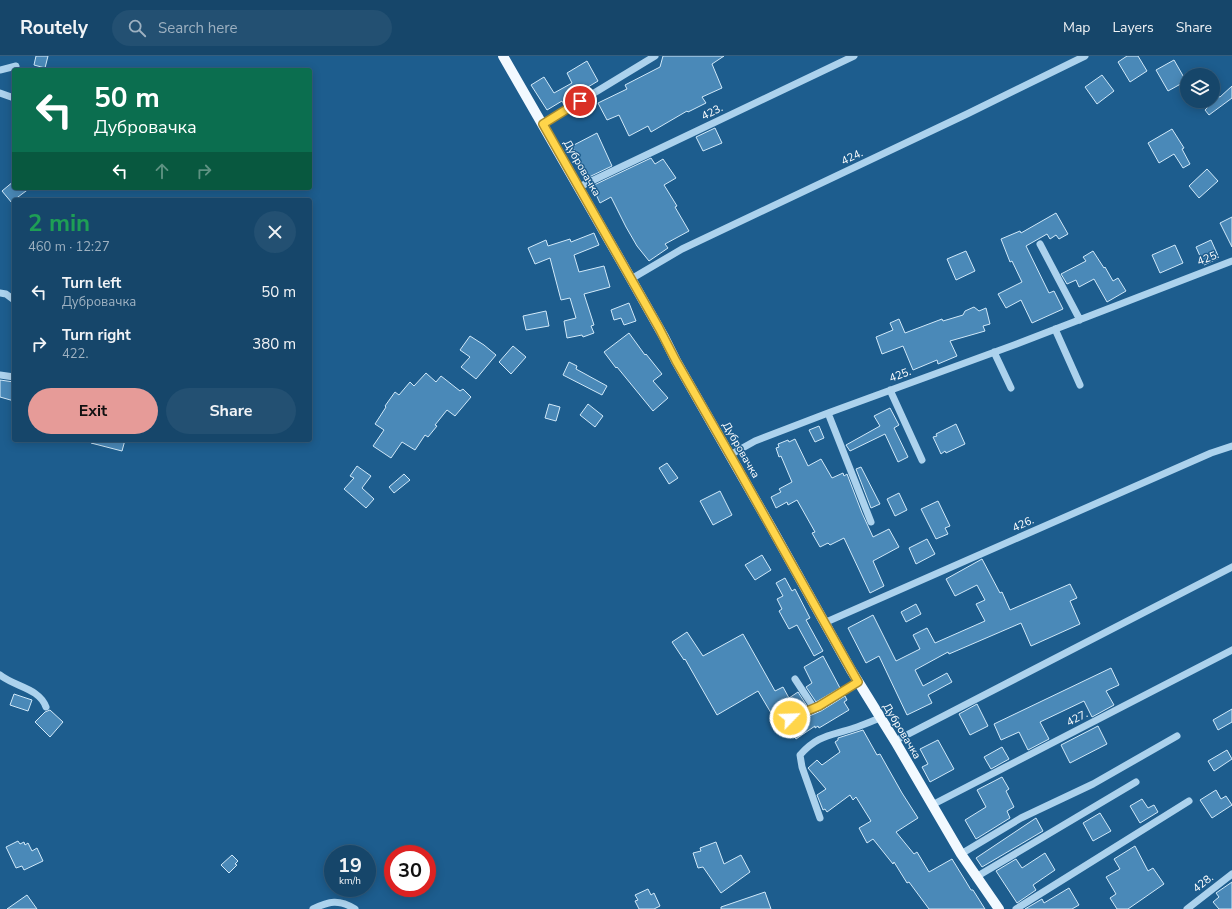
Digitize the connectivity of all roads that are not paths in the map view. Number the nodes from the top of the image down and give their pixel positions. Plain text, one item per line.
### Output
1 (503, 56) edge
2 (655, 56) edge
3 (854, 56) edge
4 (1085, 56) edge
5 (16, 66) dead end
6 (0, 70) edge
7 (0, 93) edge
8 (12, 97) edge
9 (543, 124) junction
10 (579, 188) junction
11 (1040, 244) dead end
12 (1232, 261) edge
13 (631, 279) junction
14 (0, 293) edge
15 (12, 298) edge
16 (1080, 320) junction
17 (1055, 329) junction
18 (994, 352) junction
19 (0, 375) edge
20 (12, 377) edge
21 (1080, 385) dead end
22 (1011, 388) dead end
23 (890, 390) junction
24 (828, 413) junction
25 (1232, 446) edge
26 (730, 455) junction
27 (922, 460) dead end
28 (871, 522) dead end
29 (1232, 567) edge
30 (824, 623) junction
31 (1232, 650) edge
32 (0, 675) edge
33 (795, 679) dead end
34 (858, 682) junction
35 (46, 707) dead end
36 (814, 708) junction
37 (790, 718) dead end
38 (880, 718) junction
39 (1177, 736) dead end
40 (895, 741) junction
41 (1136, 782) dead end
42 (1189, 801) dead end
43 (932, 806) junction
44 (820, 818) dead end
45 (961, 854) junction
46 (1232, 874) edge
47 (976, 877) junction
48 (313, 909) edge
49 (355, 909) edge
50 (999, 909) edge
51 (1016, 909) edge
52 (1187, 909) edge

1 - 9 main road, Дубровачка
2 - 9 street
3 - 10 street, 423.
4 - 13 street, 424.
5 - 6 street
7 - 8 street
9 - 10 main road, Дубровачка
10 - 13 main road, Дубровачка
11 - 16 street
12 - 16 street, 425.
13 - 26 main road, Дубровачка
14 - 15 street
16 - 17 street, 425.
17 - 18 street, 425.
17 - 21 street
18 - 22 street
18 - 23 street, 425.
19 - 20 street
23 - 24 street, 425.
23 - 27 street
24 - 26 street, 425.
24 - 28 street
25 - 30 street, 426.
26 - 30 main road, Дубровачка
29 - 40 street
30 - 34 main road, Дубровачка
31 - 43 street, 427.
32 - 35 street
33 - 36 street
34 - 36 street
34 - 38 main road, Дубровачка
36 - 37 street
38 - 40 main road, Дубровачка
38 - 44 street
39 - 45 street
40 - 43 main road, Дубровачка
41 - 47 street
42 - 51 street
43 - 45 main road, Дубровачка
45 - 47 main road, Дубровачка
46 - 52 street, 428.
47 - 50 main road, Дубровачка
48 - 49 street

